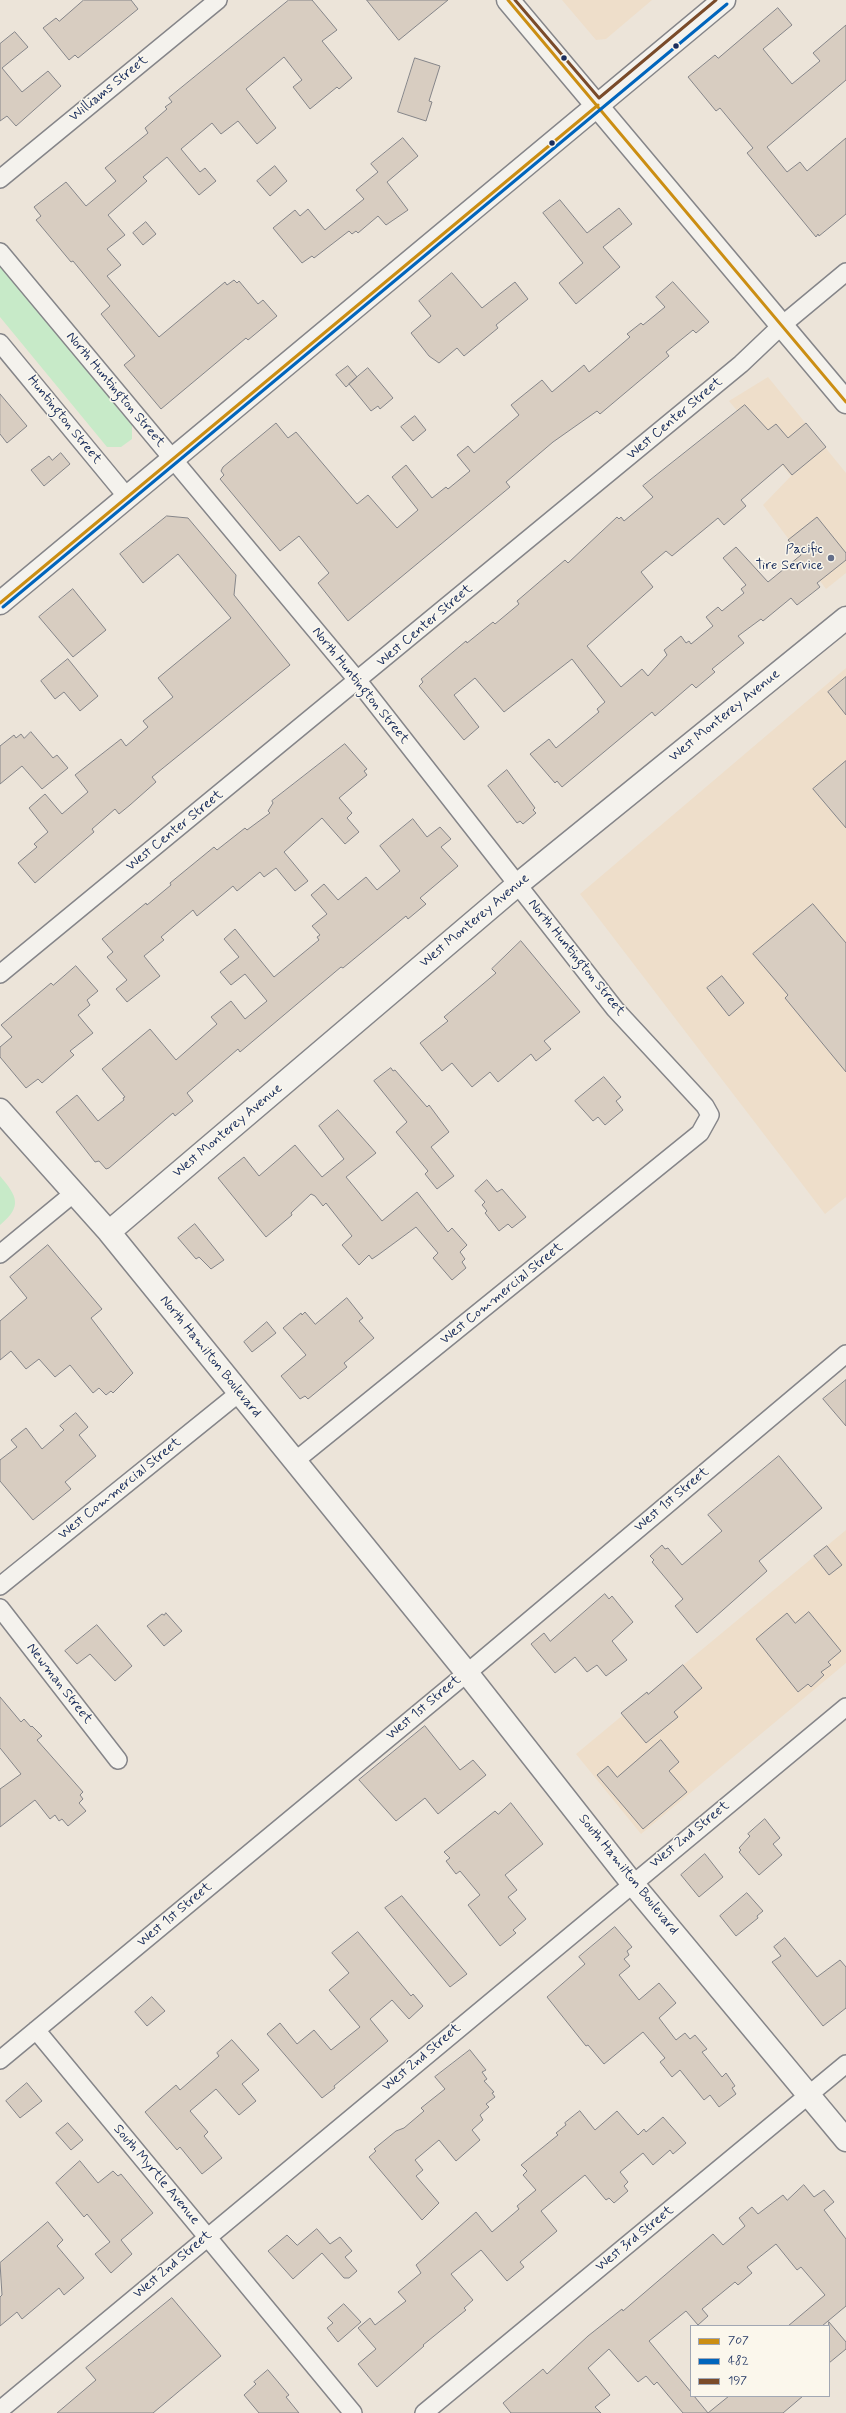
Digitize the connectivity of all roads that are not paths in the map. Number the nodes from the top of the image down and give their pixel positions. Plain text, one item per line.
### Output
1 (218, 0) edge
2 (508, 0) edge
3 (724, 0) edge
4 (598, 105) junction
5 (0, 179) edge
6 (0, 252) edge
7 (846, 272) edge
8 (781, 326) junction
9 (0, 342) edge
10 (846, 402) edge
11 (174, 460) junction
12 (128, 498) junction
13 (0, 603) edge
14 (846, 618) edge
15 (358, 681) junction
16 (517, 885) junction
17 (0, 974) edge
18 (0, 1110) edge
19 (706, 1124) joint
20 (74, 1193) junction
21 (109, 1232) junction
22 (0, 1254) edge
23 (846, 1354) edge
24 (239, 1393) junction
25 (295, 1461) junction
26 (0, 1586) edge
27 (415, 1607) joint
28 (0, 1608) edge
29 (467, 1673) junction
30 (846, 1707) edge
31 (118, 1760) dead end
32 (632, 1883) junction
33 (36, 2030) junction
34 (0, 2060) edge
35 (846, 2064) edge
36 (809, 2096) junction
37 (846, 2140) edge
38 (208, 2237) junction
39 (0, 2410) edge
40 (353, 2413) edge
41 (424, 2413) edge

1 - 5 street, Williams Street
2 - 4 street
3 - 4 street
4 - 8 street
4 - 11 street
6 - 11 street, North Huntington Street
7 - 8 street, West Center Street
8 - 10 street
8 - 15 street, West Center Street
9 - 12 street, Huntington Street
11 - 12 street
11 - 15 street, North Huntington Street
12 - 13 street
14 - 16 street, West Monterey Avenue
15 - 16 street, North Huntington Street
15 - 17 street, West Center Street
16 - 19 street, North Huntington Street
16 - 21 street, West Monterey Avenue
18 - 20 street, North Hamilton Boulevard
19 - 25 street, West Commercial Street
20 - 21 street, North Hamilton Boulevard
20 - 22 street
21 - 24 street, North Hamilton Boulevard
23 - 29 street, West 1st Street
24 - 25 street, North Hamilton Boulevard
24 - 26 street, West Commercial Street
25 - 27 street, North Hamilton Boulevard
27 - 29 street, South Hamilton Boulevard
28 - 31 street, Newman Street
29 - 32 street, South Hamilton Boulevard
29 - 33 street, West 1st Street
30 - 32 street, West 2nd Street
32 - 36 street, South Hamilton Boulevard
32 - 38 street, West 2nd Street
33 - 34 street, West 1st Street
33 - 38 street, South Myrtle Avenue
35 - 36 street, West 3rd Street
36 - 37 street, South Hamilton Boulevard
36 - 41 street, West 3rd Street
38 - 39 street, West 2nd Street
38 - 40 street, South Myrtle Avenue

